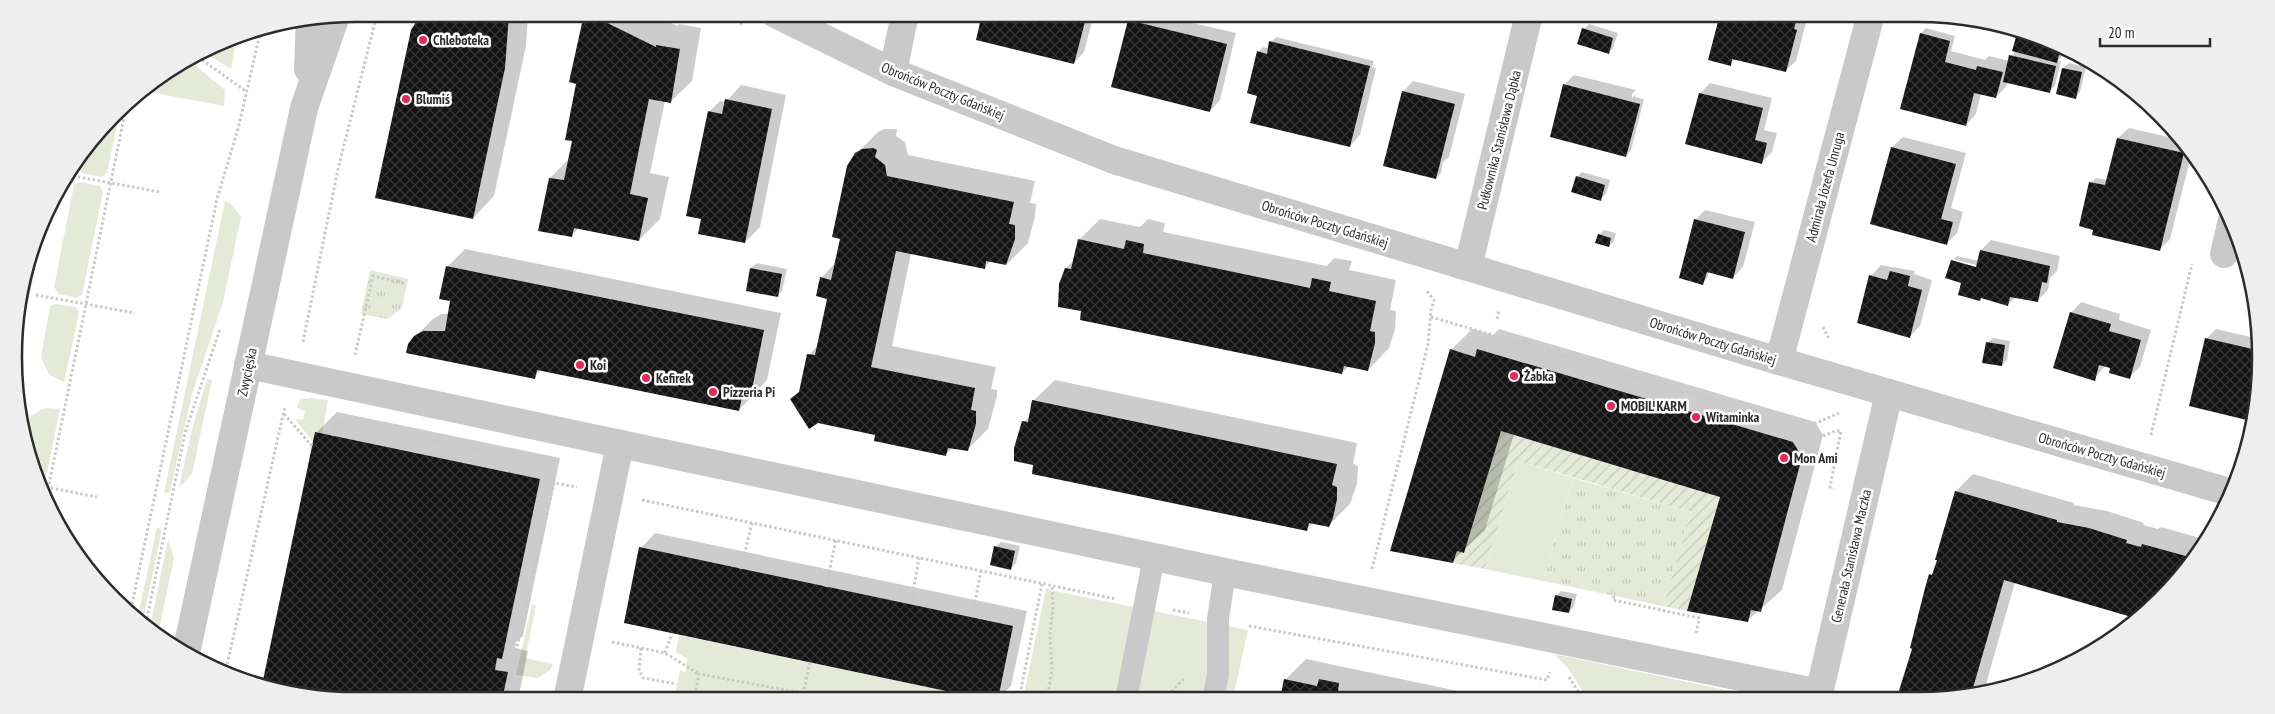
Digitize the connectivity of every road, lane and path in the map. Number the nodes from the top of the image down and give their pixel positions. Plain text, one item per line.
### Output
1 (375, 22) edge
2 (739, 22) edge
3 (791, 22) edge
4 (903, 22) edge
5 (1527, 22) edge
6 (1869, 22) edge
7 (333, 23) edge
8 (310, 26) edge
9 (749, 27) dead end
10 (259, 37) edge
11 (203, 60) edge
12 (893, 72) junction
13 (247, 92) junction
14 (308, 92) junction
15 (124, 116) edge
16 (76, 176) edge
17 (110, 183) junction
18 (160, 192) dead end
19 (2229, 234) edge
20 (2224, 254) dead end
21 (1468, 266) junction
22 (2188, 278) dead end
23 (404, 283) dead end
24 (1422, 286) dead end
25 (36, 295) dead end
26 (86, 304) junction
27 (1794, 305) junction
28 (135, 313) dead end
29 (1430, 317) junction
30 (222, 324) dead end
31 (1833, 344) dead end
32 (302, 348) dead end
33 (355, 356) dead end
34 (1779, 361) junction
35 (248, 365) junction
36 (286, 404) dead end
37 (1887, 404) junction
38 (283, 413) junction
39 (1833, 416) dead end
40 (1805, 428) junction
41 (333, 436) dead end
42 (620, 444) junction
43 (312, 446) dead end
44 (482, 451) dead end
45 (532, 461) dead end
46 (2143, 467) junction
47 (554, 483) dead end
48 (48, 486) edge
49 (49, 488) edge
50 (1837, 490) dead end
51 (2224, 491) edge
52 (97, 497) dead end
53 (635, 499) dead end
54 (752, 522) junction
55 (836, 540) junction
56 (1154, 557) junction
57 (1374, 557) dead end
58 (919, 558) junction
59 (741, 569) dead end
60 (981, 571) junction
61 (1225, 572) junction
62 (1042, 584) junction
63 (1052, 586) junction
64 (826, 587) dead end
65 (1614, 596) dead end
66 (132, 604) edge
67 (911, 604) dead end
68 (1144, 604) junction
69 (1640, 606) dead end
70 (147, 617) edge
71 (972, 617) dead end
72 (1218, 619) junction
73 (672, 634) dead end
74 (610, 642) dead end
75 (188, 645) edge
76 (641, 648) junction
77 (664, 653) junction
78 (810, 662) dead end
79 (227, 665) edge
80 (1552, 667) dead end
81 (699, 674) junction
82 (1568, 675) dead end
83 (677, 684) dead end
84 (569, 692) edge
85 (696, 692) edge
86 (793, 692) edge
87 (803, 692) edge
88 (1021, 692) edge
89 (1048, 692) edge
90 (1127, 692) edge
91 (1214, 692) edge
92 (1578, 692) edge
93 (1805, 692) edge
94 (1820, 692) edge

1 - 32 path
2 - 9 path
3 - 12 street, Obrońców Poczty Gdańskiej
4 - 12 street
5 - 21 street, Pułkownika Stanisława Dąbka
6 - 27 street, Admirała Józefa Unruga
7 - 14 street, Zwycięska
8 - 14 street, Zwycięska
10 - 13 path
11 - 13 path
12 - 21 street, Obrońców Poczty Gdańskiej
13 - 66 path
14 - 35 street, Zwycięska
15 - 17 path
16 - 17 path
17 - 18 path
17 - 26 path
19 - 20 street
21 - 34 street, Obrońców Poczty Gdańskiej
22 - 46 path
23 - 33 path
24 - 29 path
25 - 26 path
26 - 28 path
26 - 48 path
27 - 31 path
27 - 34 street, Admirała Józefa Unruga
29 - 40 path
29 - 57 path
30 - 70 path
34 - 37 street, Obrońców Poczty Gdańskiej
35 - 42 street
35 - 75 street, Zwycięska
36 - 38 path
37 - 46 street, Obrońców Poczty Gdańskiej
37 - 94 street, Generała Stanisława Maczka
38 - 43 path
38 - 79 path
39 - 40 path
40 - 50 path
41 - 44 path
42 - 56 street
42 - 84 street
45 - 47 path
46 - 51 street, Obrońców Poczty Gdańskiej
49 - 52 path
53 - 54 path
54 - 55 path
54 - 59 path
55 - 58 path
55 - 64 path
56 - 61 street
56 - 68 lane
58 - 60 path
58 - 67 path
60 - 62 path
60 - 71 path
61 - 72 lane
61 - 93 street
62 - 63 path
62 - 88 path
63 - 68 path
63 - 89 path
65 - 69 path
68 - 72 path
68 - 90 lane
72 - 80 path
72 - 91 lane
73 - 77 path
74 - 76 path
76 - 77 path
76 - 83 path
77 - 81 path
78 - 87 path
81 - 85 path
81 - 86 path
82 - 92 path

